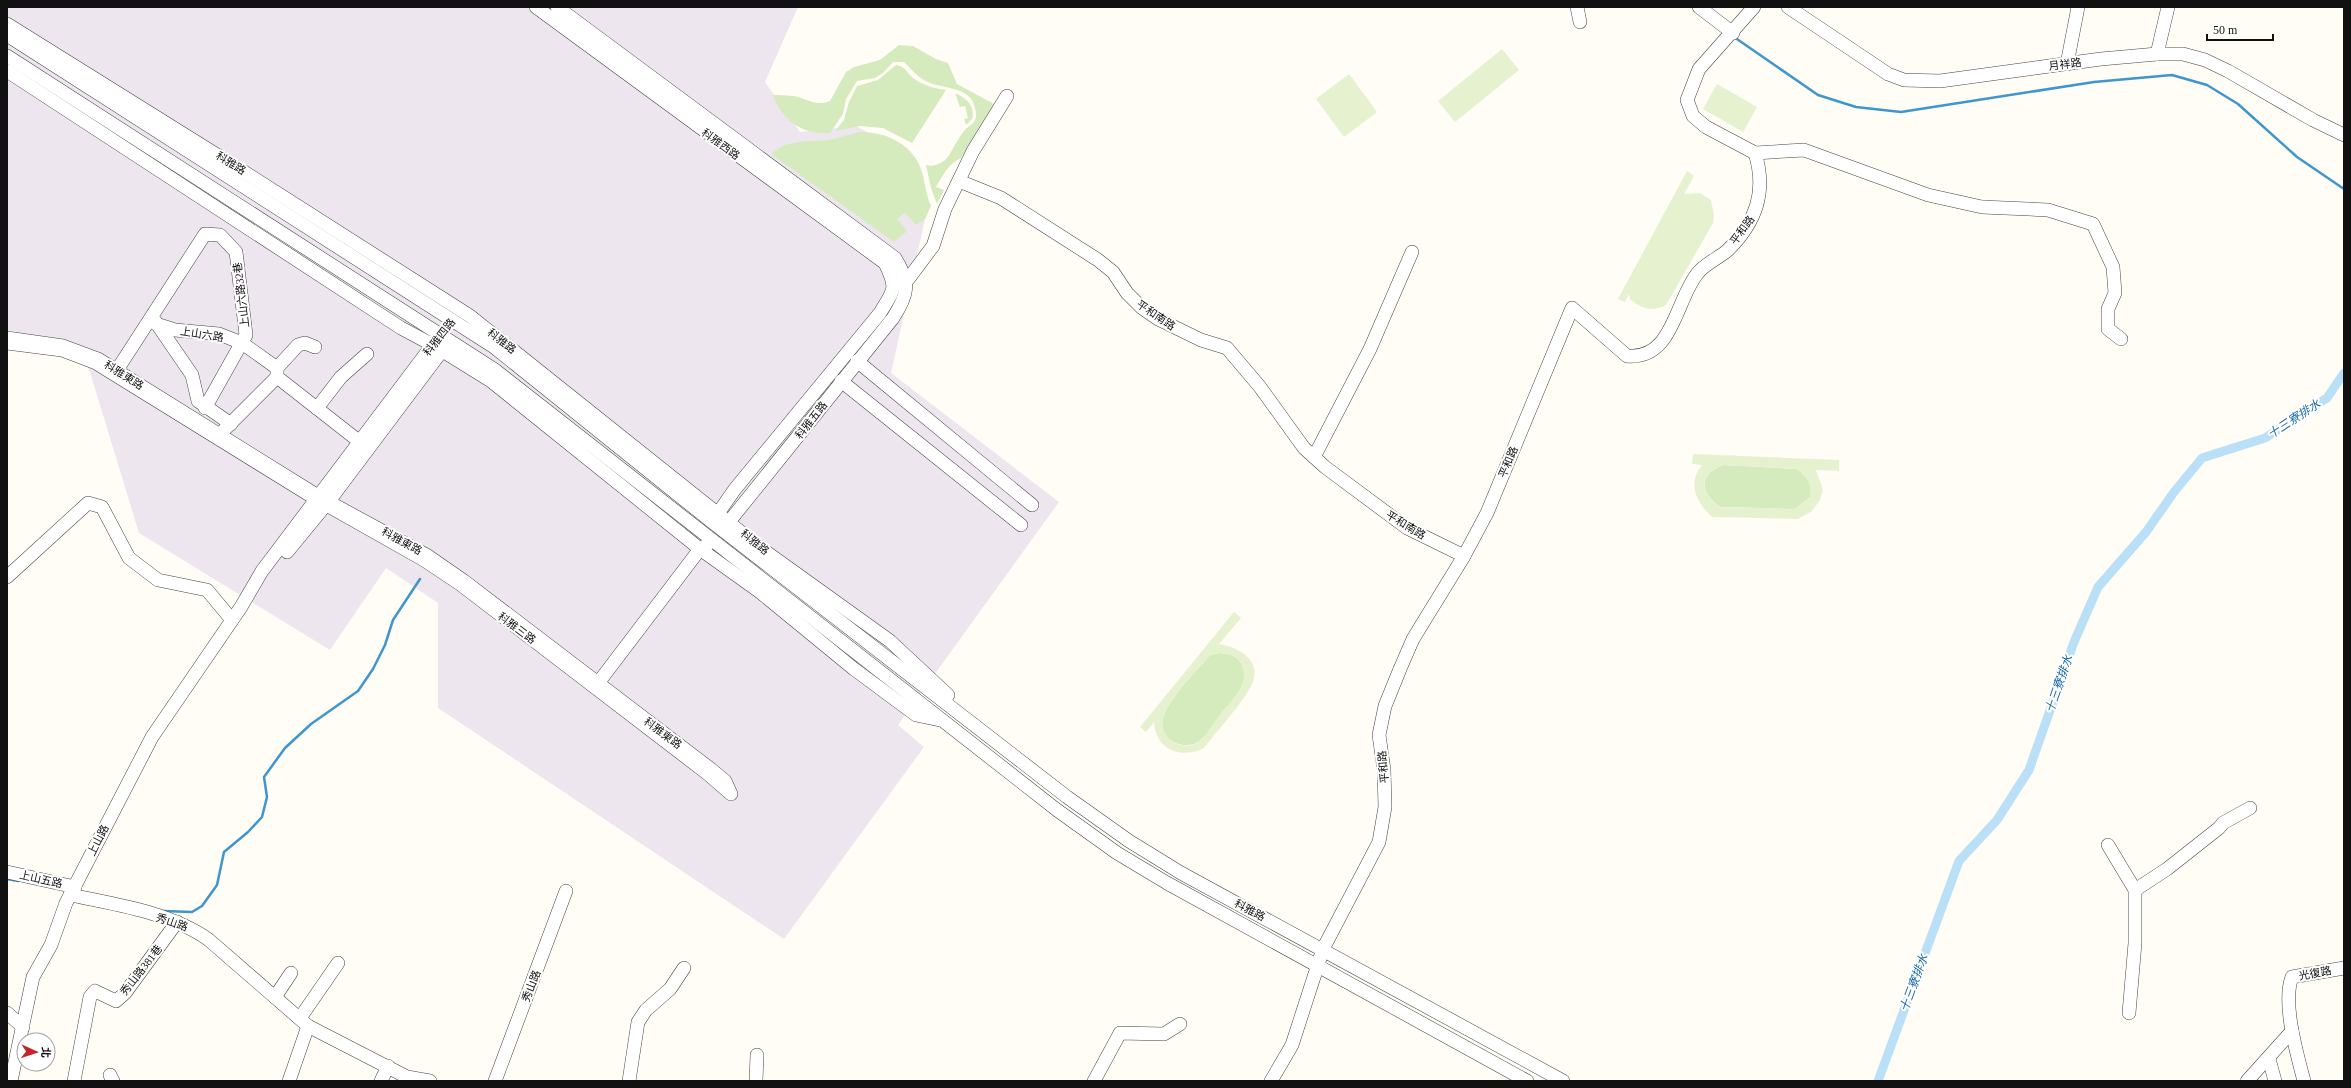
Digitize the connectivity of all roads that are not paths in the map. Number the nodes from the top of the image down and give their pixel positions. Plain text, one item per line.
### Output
1 (536, 7) edge
2 (557, 7) edge
3 (1577, 7) edge
4 (1699, 7) edge
5 (1754, 7) edge
6 (1788, 7) edge
7 (2078, 7) edge
8 (2168, 7) edge
9 (1580, 22) dead end
10 (7, 24) edge
11 (1731, 35) junction
12 (7, 36) edge
13 (2157, 54) junction
14 (7, 56) edge
15 (2067, 64) junction
16 (7, 71) edge
17 (1007, 96) dead end
18 (2344, 135) edge
19 (1755, 153) junction
20 (959, 181) junction
21 (1412, 252) dead end
22 (906, 282) junction
23 (893, 290) junction
24 (462, 311) junction
25 (154, 320) junction
26 (455, 323) junction
27 (7, 338) edge
28 (2121, 339) dead end
29 (7, 343) edge
30 (242, 343) junction
31 (441, 343) junction
32 (315, 347) dead end
33 (367, 354) dead end
34 (857, 360) junction
35 (117, 370) junction
36 (277, 373) junction
37 (841, 381) junction
38 (205, 408) junction
39 (317, 408) junction
40 (231, 424) junction
41 (220, 435) junction
42 (360, 442) junction
43 (1314, 457) junction
44 (322, 500) junction
45 (1032, 505) dead end
46 (1021, 525) dead end
47 (726, 526) junction
48 (713, 527) junction
49 (700, 549) junction
50 (1464, 556) junction
51 (7, 577) edge
52 (240, 607) joint
53 (232, 620) junction
54 (596, 685) junction
55 (944, 721) junction
56 (708, 774) joint
57 (2250, 808) dead end
58 (2108, 845) dead end
59 (7, 872) edge
60 (2135, 890) junction
61 (72, 891) junction
62 (566, 891) dead end
63 (177, 922) junction
64 (1323, 949) junction
65 (338, 963) dead end
66 (1319, 965) junction
67 (684, 968) dead end
68 (2344, 968) edge
69 (291, 973) dead end
70 (275, 997) junction
71 (7, 1013) edge
72 (2129, 1013) dead end
73 (304, 1022) junction
74 (1180, 1024) dead end
75 (23, 1027) junction
76 (2292, 1031) junction
77 (757, 1054) dead end
78 (2269, 1059) junction
79 (388, 1066) junction
80 (11, 1081) edge
81 (74, 1081) edge
82 (289, 1081) edge
83 (381, 1081) edge
84 (430, 1081) edge
85 (495, 1081) edge
86 (629, 1081) edge
87 (756, 1081) edge
88 (1094, 1081) edge
89 (1271, 1081) edge
90 (1527, 1081) edge
91 (1563, 1081) edge
92 (2247, 1081) edge
93 (2275, 1081) edge
94 (2304, 1081) edge

1 - 23 street, 科雅西路
2 - 22 street, 科雅西路
3 - 9 street
4 - 11 street
5 - 11 street
6 - 15 street, 月祥路
7 - 15 street
8 - 13 street
10 - 24 street, 科雅路
11 - 19 street
12 - 26 street, 科雅路
13 - 15 street, 月祥路
13 - 18 street, 月祥路
14 - 31 street, 科雅路
16 - 31 street, 科雅路
17 - 20 street
19 - 28 street
19 - 50 street, 平和路
20 - 22 street
20 - 43 street, 平和南路
21 - 43 street
22 - 23 street
22 - 34 street, 科雅五路
23 - 48 street, 科雅五路
24 - 26 street, 科雅四路
24 - 48 street, 科雅路
25 - 30 street, 上山六路
25 - 30 street, 上山六路32巷
25 - 35 street, 上山六路32巷
25 - 38 street, 上山六路
26 - 31 street, 科雅四路
26 - 48 street, 科雅路
27 - 35 street, 科雅東路
29 - 44 street, 科雅東路
30 - 36 street, 上山六路
30 - 38 street, 上山六路32巷
31 - 42 street, 科雅四路
31 - 44 street, 科雅四路
31 - 48 street, 科雅路
31 - 49 street, 科雅路
32 - 36 street
33 - 39 street
34 - 37 street, 科雅五路
34 - 45 street
35 - 41 street, 科雅東路
36 - 39 street, 上山六路
36 - 40 street
37 - 46 street
37 - 47 street, 科雅五路
38 - 40 street, 上山六路
39 - 42 street, 上山六路
40 - 41 street
41 - 44 street, 科雅東路
42 - 44 street, 科雅四路
43 - 50 street, 平和南路
44 - 52 street, 科雅四路
44 - 54 street, 科雅三路
47 - 48 street, 科雅路
47 - 48 street, 科雅五路
47 - 64 street, 科雅路
48 - 49 street, 科雅五路
48 - 55 street, 科雅路
49 - 54 street, 科雅五路
49 - 55 street, 科雅路
50 - 64 street, 平和路
51 - 53 street
52 - 53 street, 上山路
53 - 61 street, 上山路
54 - 56 street, 科雅三路
54 - 56 street, 科雅東路
55 - 66 street, 科雅路
57 - 60 street
58 - 60 street
59 - 61 street, 上山五路
60 - 72 street
61 - 63 street, 秀山路
61 - 75 street, 上山路
62 - 85 street, 秀山路
63 - 70 street, 秀山路
63 - 81 street, 秀山路381巷
64 - 66 street, 平和路
64 - 91 street, 科雅路
65 - 73 street
66 - 89 street, 平和路
66 - 90 street, 科雅路
67 - 86 street
68 - 76 street, 光復路
69 - 70 street
70 - 73 street, 秀山路
71 - 75 street
73 - 79 street, 秀山路
73 - 82 street
74 - 88 street
75 - 80 street, 上山路
76 - 78 street
76 - 94 street, 光復路
77 - 87 street
78 - 92 street
78 - 93 street
79 - 83 street
79 - 84 street, 秀山路

